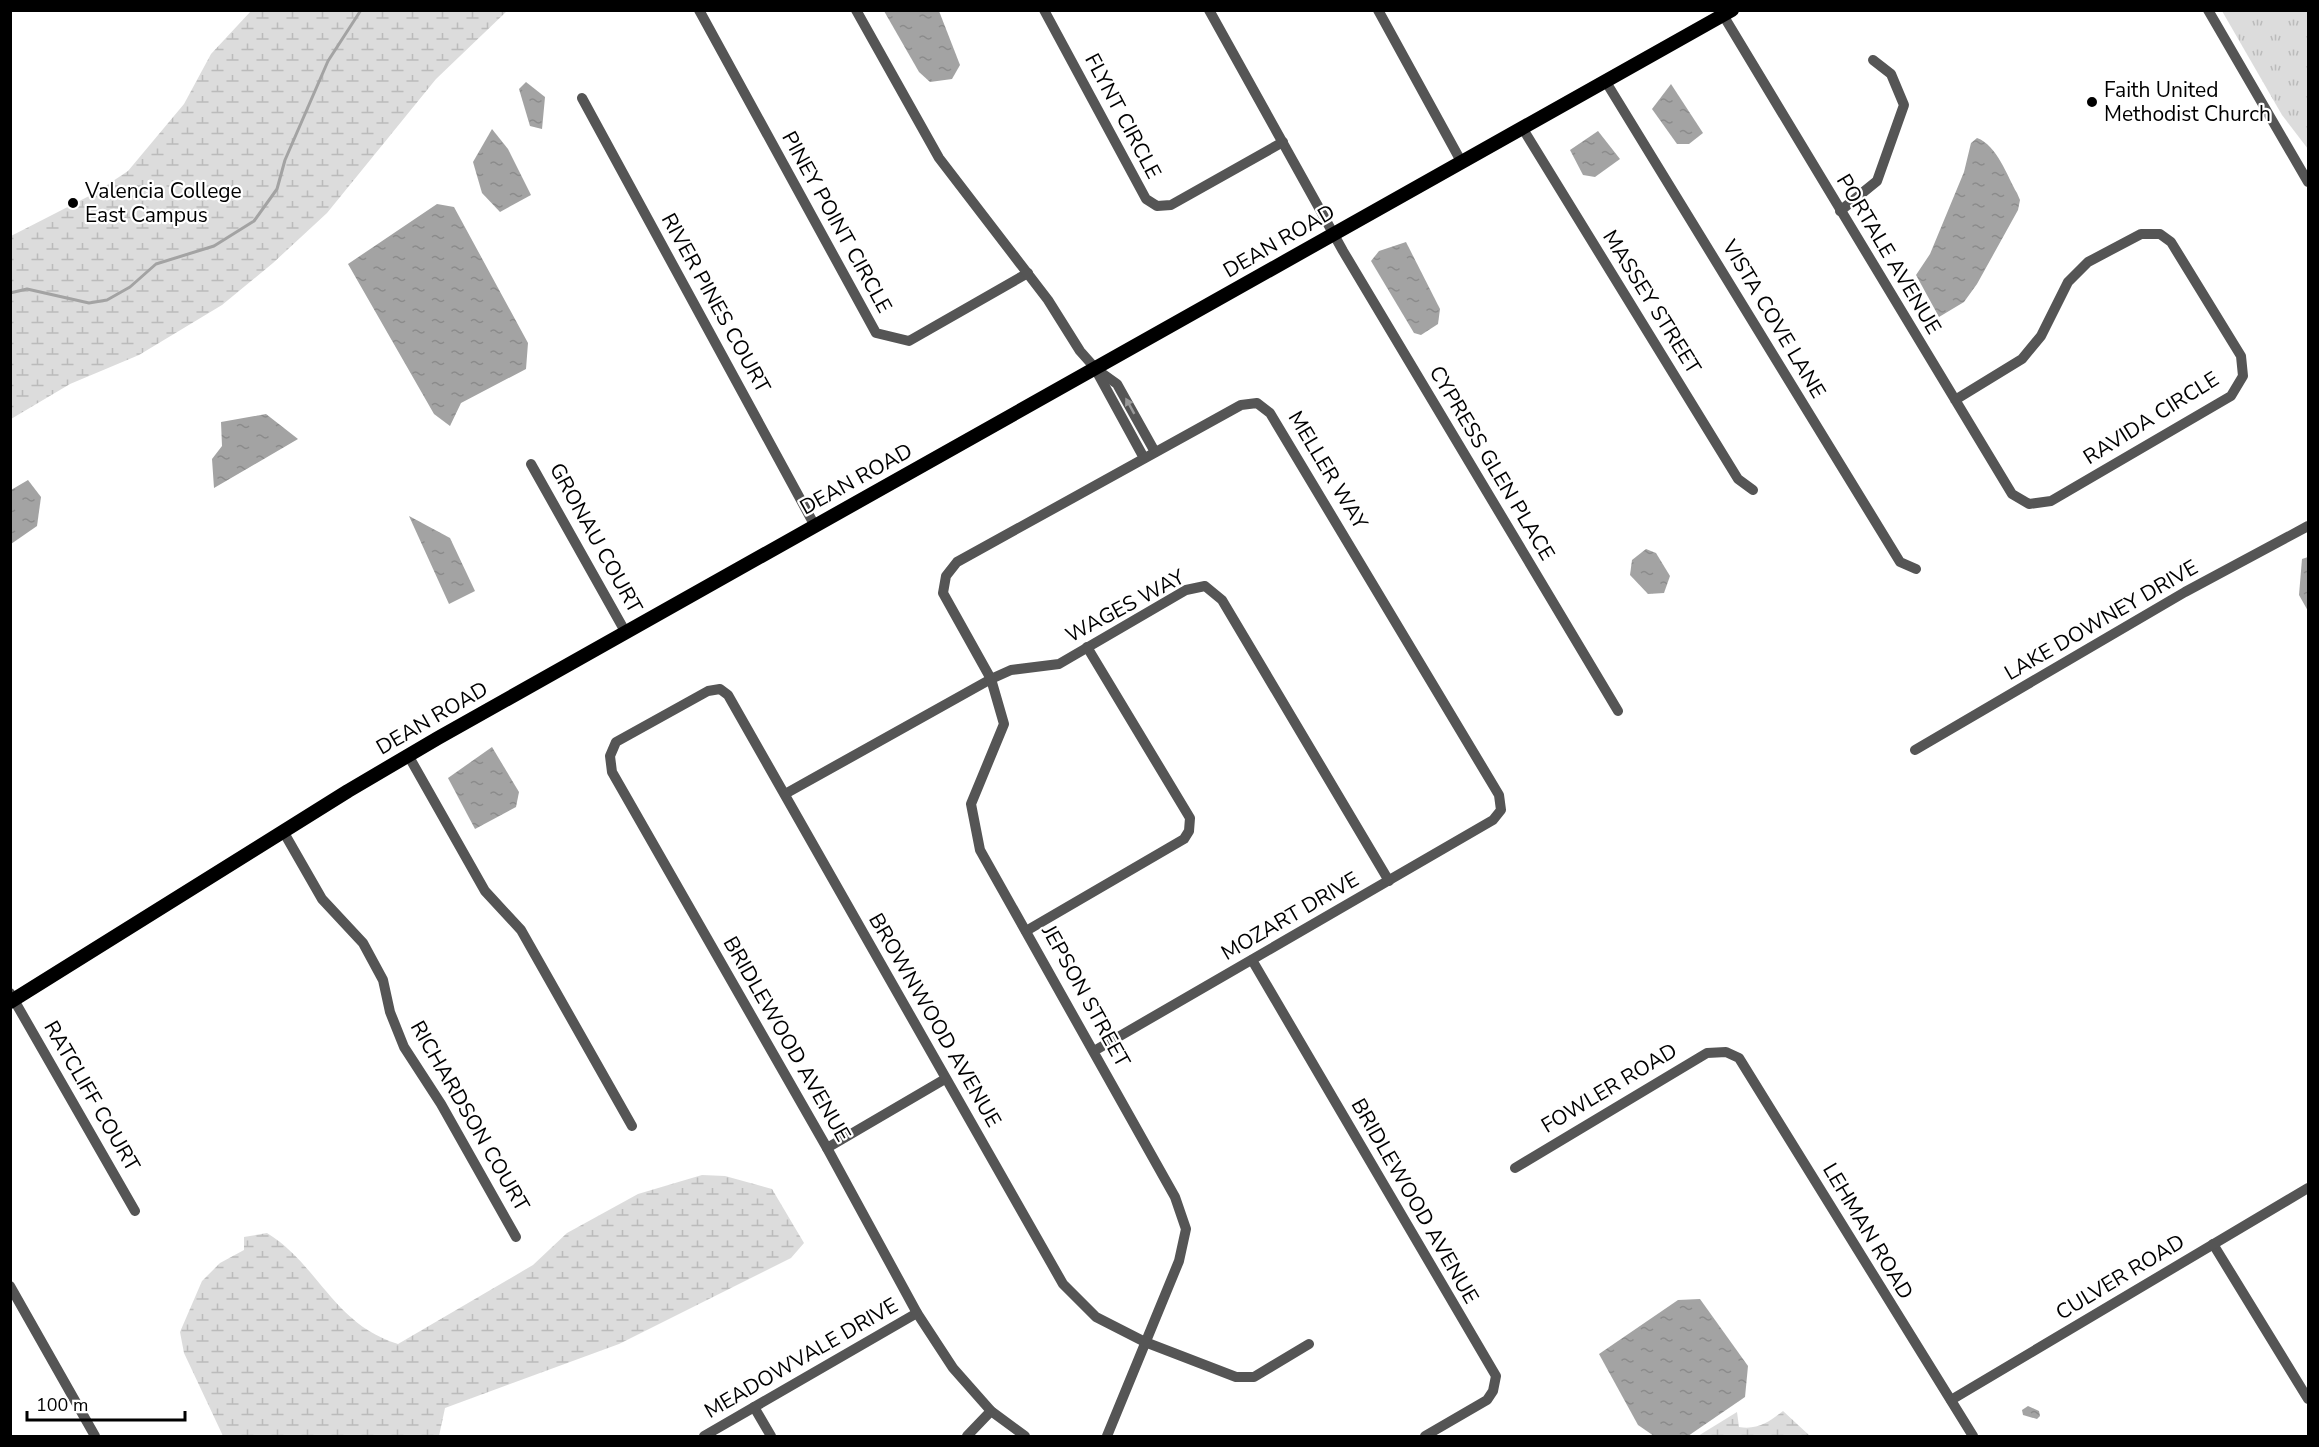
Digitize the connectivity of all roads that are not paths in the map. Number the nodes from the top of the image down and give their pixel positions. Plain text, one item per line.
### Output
1 (699, 10) edge
2 (856, 10) edge
3 (1044, 10) edge
4 (1209, 10) edge
5 (1378, 10) edge
6 (2208, 10) edge
7 (1725, 12) edge
8 (1873, 60) dead end
9 (1606, 82) junction
10 (582, 98) dead end
11 (1523, 129) junction
12 (1283, 142) junction
13 (1462, 163) junction
14 (2308, 182) edge
15 (1839, 211) junction
16 (1335, 234) junction
17 (1028, 273) junction
18 (1096, 369) junction
19 (1955, 400) junction
20 (1155, 452) junction
21 (1144, 458) junction
22 (531, 464) dead end
23 (1753, 490) dead end
24 (2030, 504) joint
25 (815, 526) junction
26 (2308, 526) edge
27 (1916, 569) dead end
28 (946, 576) joint
29 (626, 633) junction
30 (1087, 647) junction
31 (991, 679) junction
32 (720, 689) joint
33 (1618, 711) dead end
34 (1914, 750) dead end
35 (408, 755) junction
36 (785, 794) junction
37 (1501, 810) joint
38 (283, 831) junction
39 (1389, 881) junction
40 (1026, 930) junction
41 (1252, 960) junction
42 (12, 998) edge
43 (1094, 1050) junction
44 (1726, 1052) joint
45 (945, 1079) junction
46 (632, 1126) dead end
47 (827, 1148) junction
48 (1515, 1168) dead end
49 (2308, 1188) edge
50 (135, 1211) dead end
51 (516, 1237) dead end
52 (2213, 1244) junction
53 (10, 1286) edge
54 (917, 1313) junction
55 (1145, 1342) junction
56 (1309, 1344) dead end
57 (2308, 1399) edge
58 (1951, 1400) junction
59 (754, 1407) junction
60 (991, 1411) junction
61 (95, 1437) edge
62 (704, 1437) edge
63 (771, 1437) edge
64 (968, 1437) edge
65 (1025, 1437) edge
66 (1107, 1437) edge
67 (1425, 1437) edge
68 (1973, 1437) edge

1 - 17 street, PINEY POINT CIRCLE
2 - 17 street
3 - 12 street, FLYNT CIRCLE
4 - 12 street, CYPRESS GLEN PLACE
5 - 13 street
6 - 14 street
7 - 9 main road, DEAN ROAD
7 - 15 street, PORTALE AVENUE
8 - 15 street
9 - 11 main road, DEAN ROAD
9 - 27 street, VISTA COVE LANE
10 - 25 street, RIVER PINES COURT
11 - 13 main road, DEAN ROAD
11 - 23 street, MASSEY STREET
12 - 16 street, CYPRESS GLEN PLACE
13 - 16 main road, DEAN ROAD
15 - 19 street, PORTALE AVENUE
16 - 18 main road, DEAN ROAD
16 - 33 street, CYPRESS GLEN PLACE
17 - 18 street
20 -> 18 street
18 - 21 street
18 - 25 main road, DEAN ROAD
19 - 24 street, PORTALE AVENUE
19 - 24 street, RAVIDA CIRCLE
20 - 21 street, MELLER WAY
20 - 37 street, MELLER WAY
21 - 28 street, MELLER WAY
22 - 29 street, GRONAU COURT
25 - 29 main road, DEAN ROAD
26 - 34 street, LAKE DOWNEY DRIVE
28 - 31 street, JEPSON STREET
29 - 35 main road, DEAN ROAD
30 - 31 street, WAGES WAY
30 - 39 street, WAGES WAY
30 - 40 street
31 - 36 street, WAGES WAY
31 - 40 street, JEPSON STREET
32 - 36 street, BROWNWOOD AVENUE
32 - 47 street, BRIDLEWOOD AVENUE
35 - 38 main road, DEAN ROAD
35 - 46 street
36 - 45 street, BROWNWOOD AVENUE
37 - 39 street, MOZART DRIVE
38 - 42 main road, DEAN ROAD
38 - 51 street, RICHARDSON COURT
39 - 41 street, MOZART DRIVE
40 - 43 street, JEPSON STREET
41 - 43 street, MOZART DRIVE
41 - 67 street, BRIDLEWOOD AVENUE
42 - 50 street, RATCLIFF COURT
43 - 55 street, JEPSON STREET
44 - 48 street, FOWLER ROAD
44 - 58 street, LEHMAN ROAD
45 - 47 street
45 - 55 street, BROWNWOOD AVENUE
47 - 54 street, BRIDLEWOOD AVENUE
49 - 52 street, CULVER ROAD
52 - 57 street
52 - 58 street, CULVER ROAD
53 - 61 street
54 - 59 street, MEADOWVALE DRIVE
54 - 60 street, BRIDLEWOOD AVENUE
55 - 56 street, BROWNWOOD AVENUE
55 - 66 street, JEPSON STREET
58 - 68 street, LEHMAN ROAD
59 - 62 street, MEADOWVALE DRIVE
59 - 63 street
60 - 64 street
60 - 65 street, BRIDLEWOOD AVENUE

